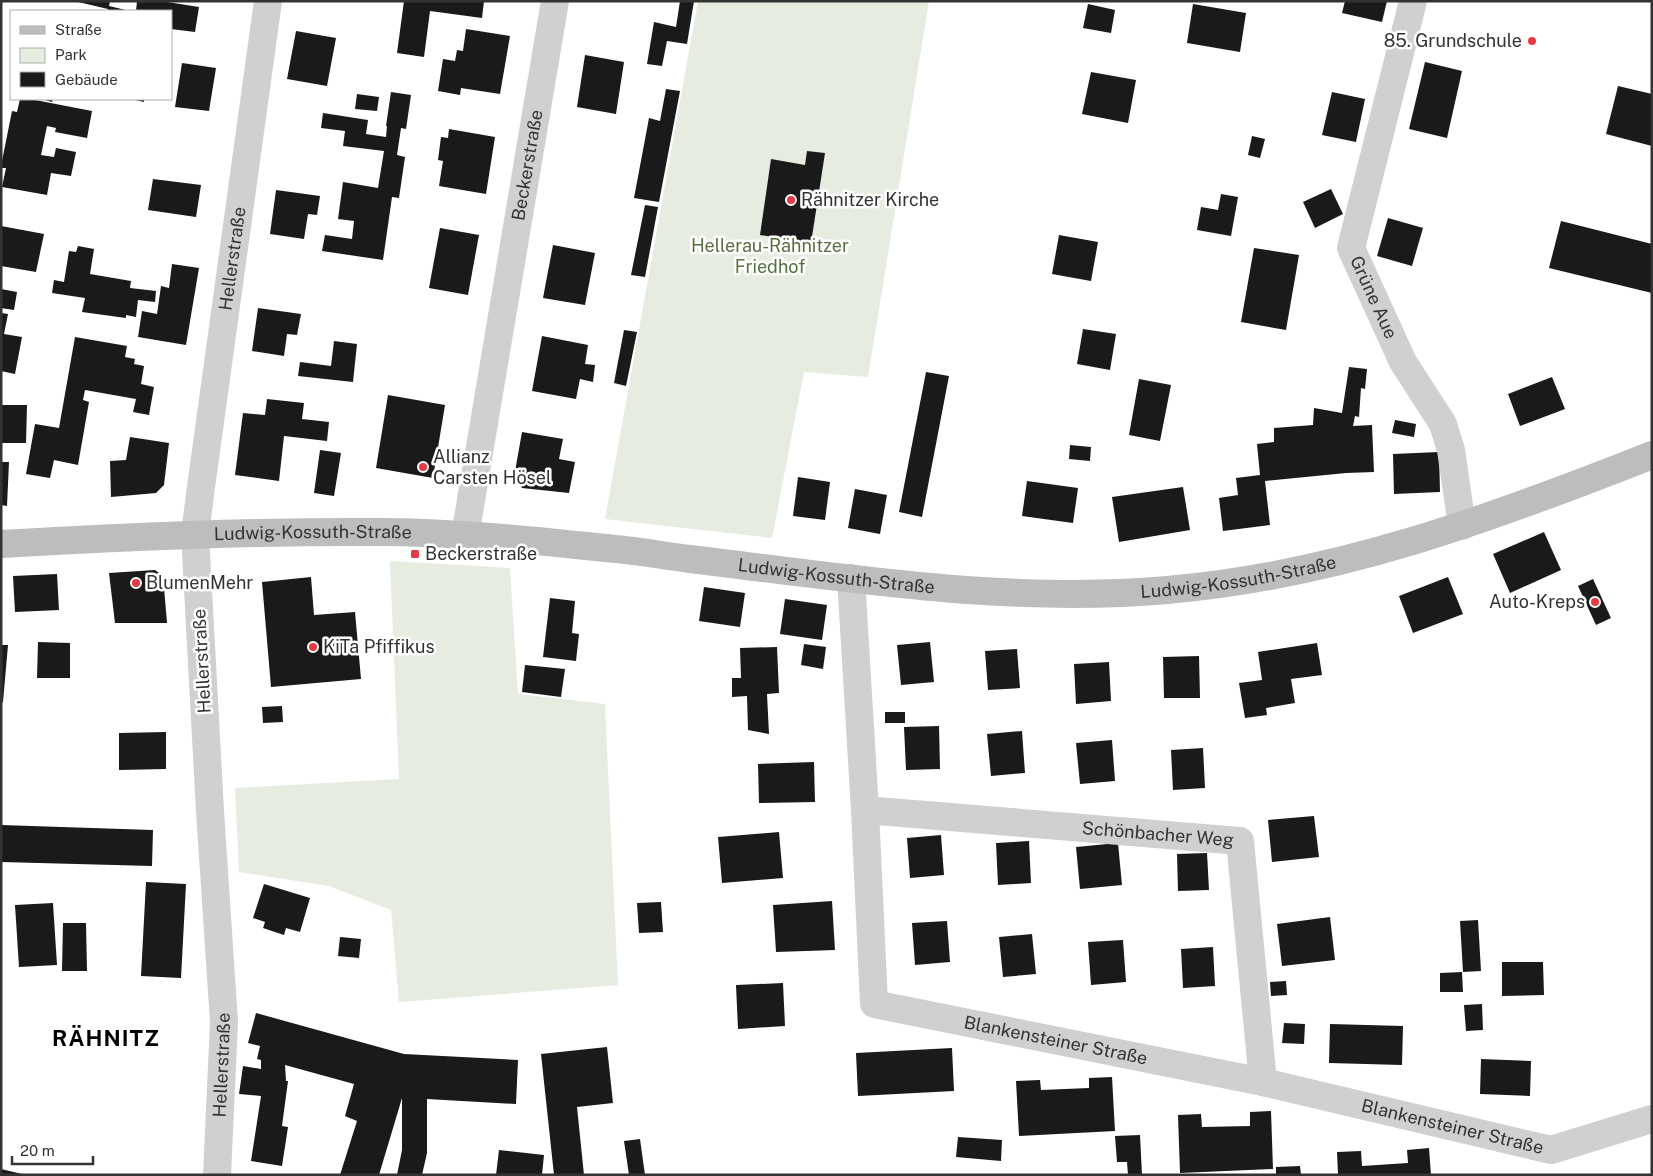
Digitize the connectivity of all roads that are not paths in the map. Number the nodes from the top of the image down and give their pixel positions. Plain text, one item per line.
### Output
1 (268, 1) edge
2 (554, 1) edge
3 (1413, 1) edge
4 (1648, 459) edge
5 (1462, 526) junction
6 (195, 534) junction
7 (465, 536) junction
8 (1, 544) edge
9 (851, 578) junction
10 (865, 810) junction
11 (1263, 1082) junction
12 (1652, 1119) edge
13 (217, 1175) edge

1 - 6 street, Hellerstraße
2 - 7 street, Beckerstraße
3 - 5 street, Grüne Aue
4 - 5 street, Ludwig-Kossuth-Straße
5 - 9 street, Ludwig-Kossuth-Straße
6 - 7 street, Ludwig-Kossuth-Straße
6 - 8 street, Ludwig-Kossuth-Straße
6 - 13 street, Hellerstraße
7 - 9 street, Ludwig-Kossuth-Straße
9 - 10 street, Blankensteiner Straße
10 - 11 street, Blankensteiner Straße
10 - 11 street, Schönbacher Weg
11 - 12 street, Blankensteiner Straße

